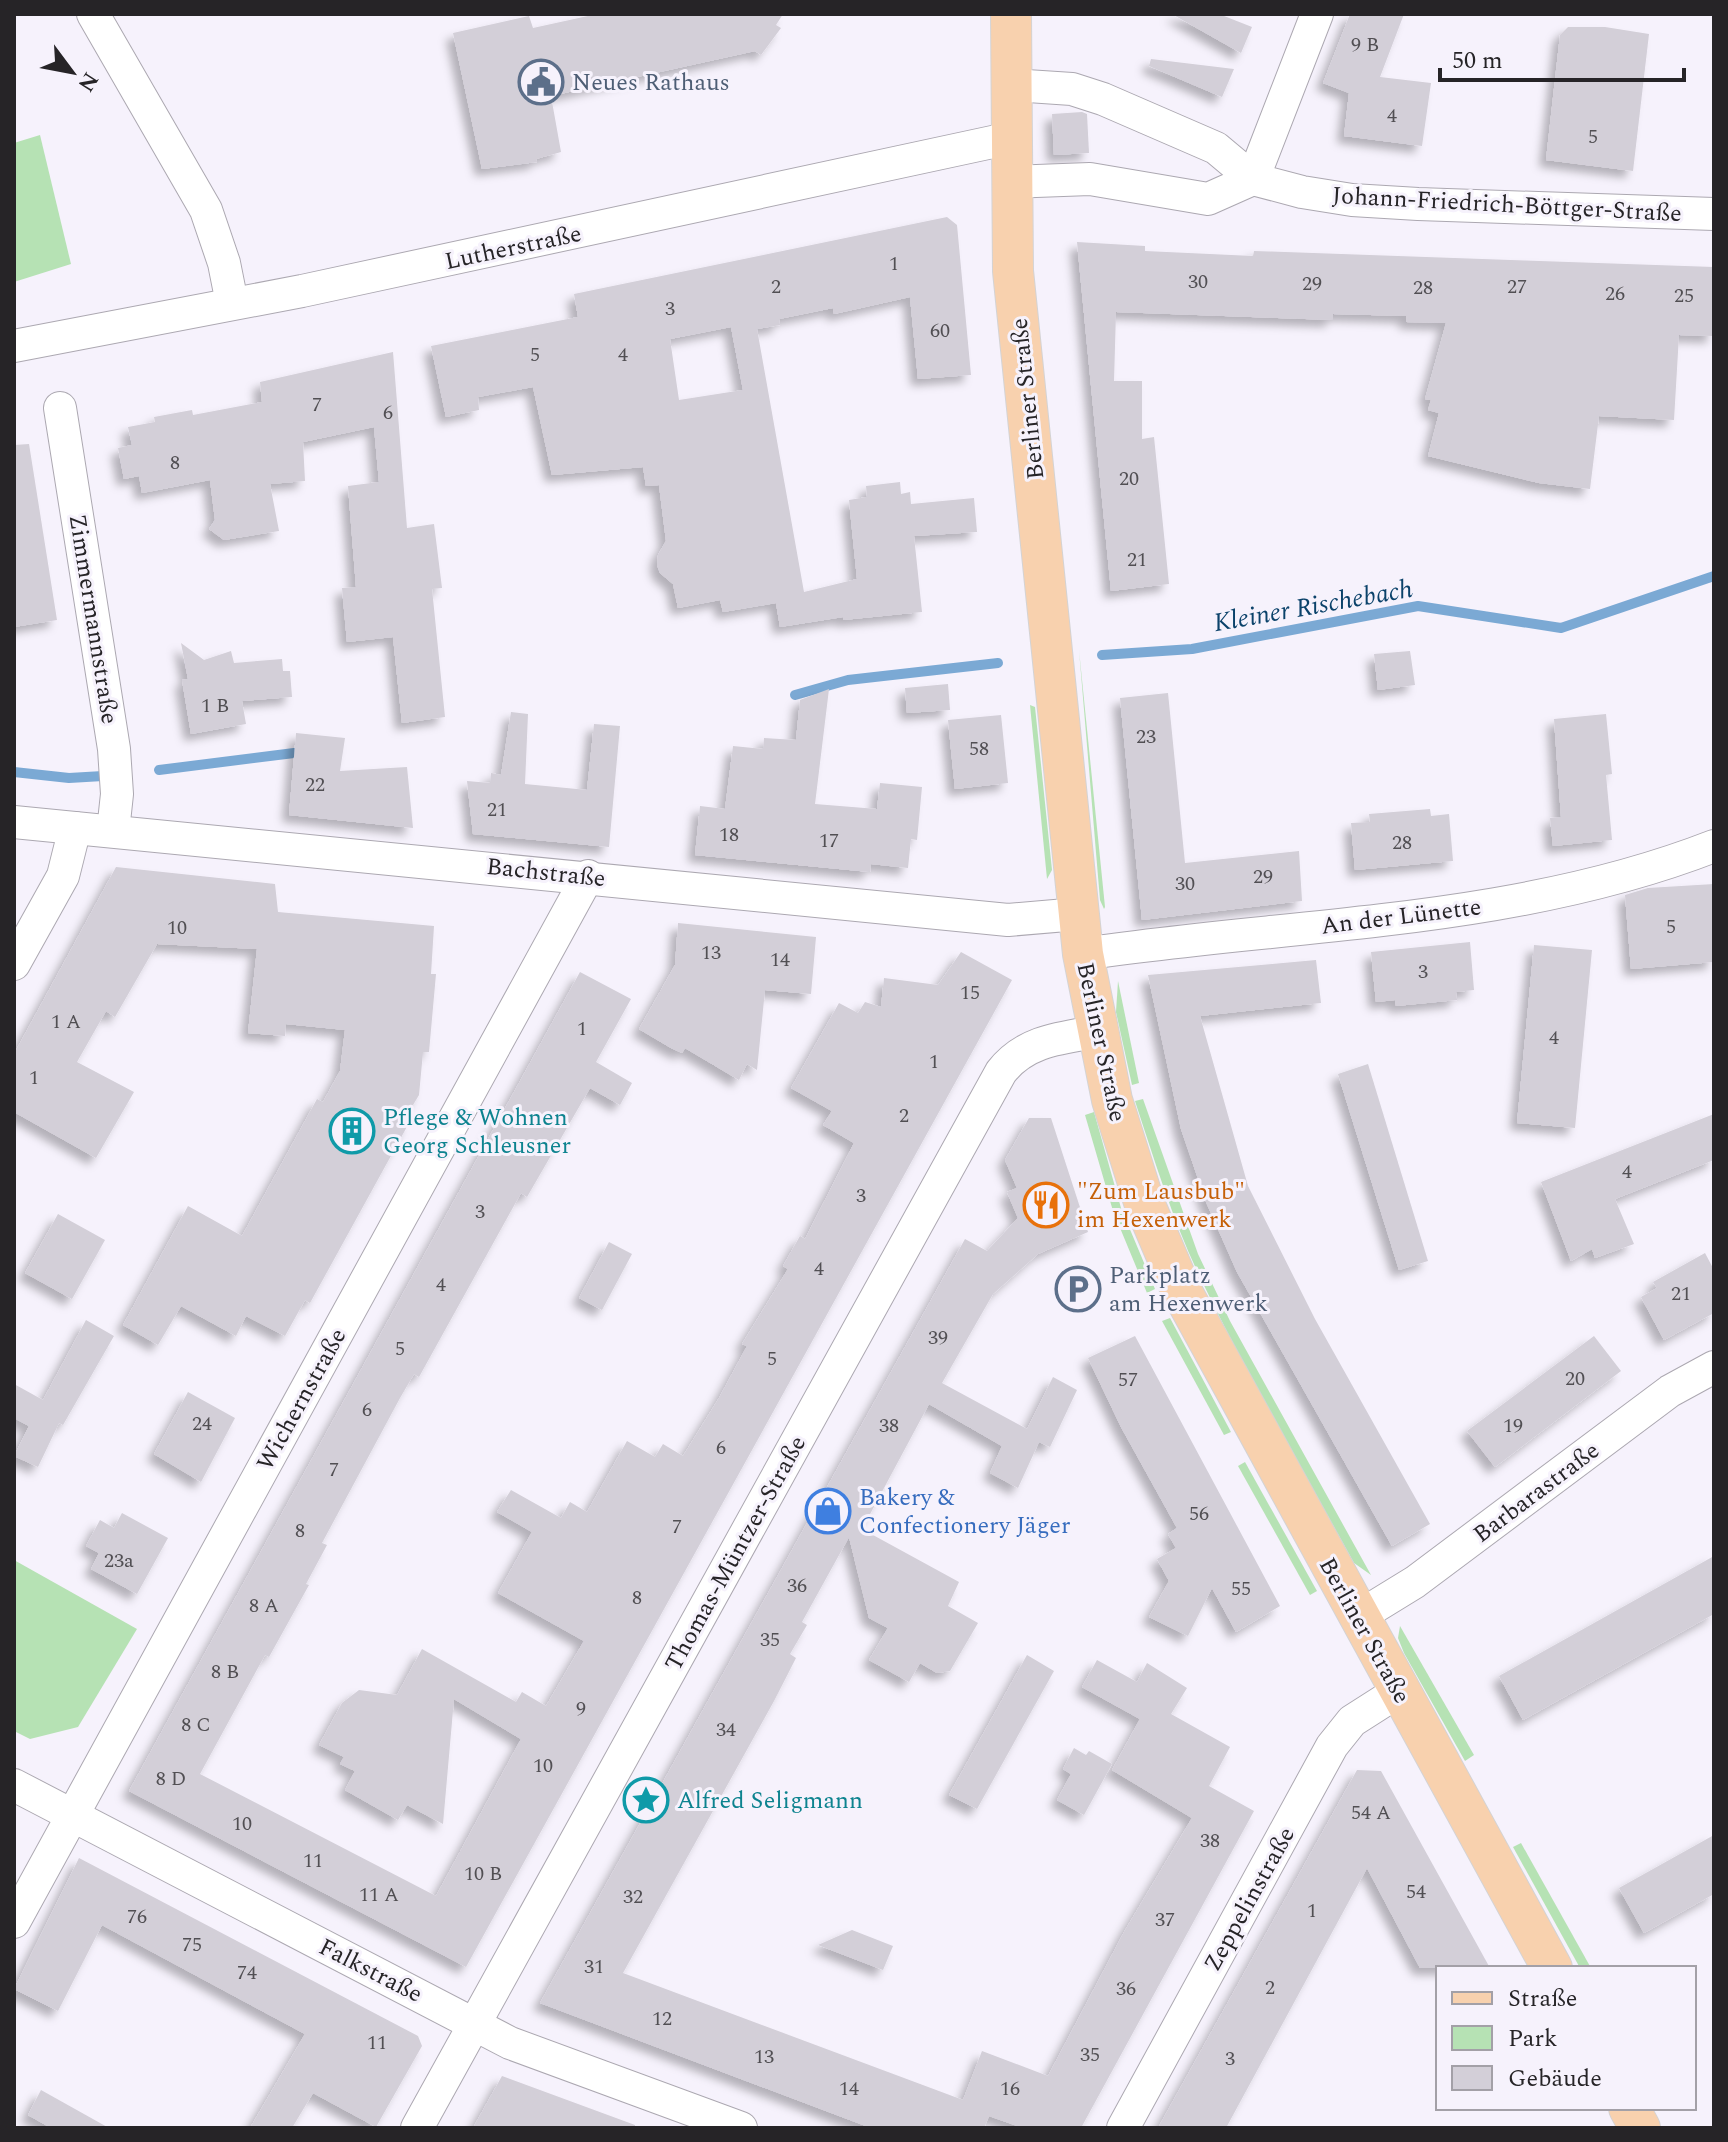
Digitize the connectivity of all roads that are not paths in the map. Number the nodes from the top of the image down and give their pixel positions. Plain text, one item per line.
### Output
1 (93, 14) edge
2 (1011, 14) edge
3 (1317, 14) edge
4 (1012, 85) junction
5 (1011, 138) junction
6 (1253, 179) junction
7 (1010, 182) junction
8 (1714, 214) edge
9 (232, 303) junction
10 (14, 346) edge
11 (60, 408) dead end
12 (14, 822) edge
13 (75, 828) junction
14 (113, 831) junction
15 (1714, 846) edge
16 (588, 876) junction
17 (1078, 914) junction
18 (1083, 954) junction
19 (14, 964) edge
20 (1096, 1032) junction
21 (1714, 1367) edge
22 (1358, 1617) junction
23 (1399, 1691) junction
24 (14, 1785) edge
25 (73, 1815) junction
26 (14, 1922) edge
27 (1551, 1966) edge
28 (475, 2024) junction
29 (1630, 2110) edge
30 (417, 2128) edge
31 (741, 2128) edge
32 (1123, 2128) edge
33 (1640, 2128) edge

1 - 9 street
2 - 4 main road, Berliner Straße
3 - 6 street
4 - 5 main road, Berliner Straße
4 - 6 street, Johann-Friedrich-Böttger-Straße
5 - 7 main road, Berliner Straße
5 - 9 street, Lutherstraße
6 - 7 street
6 - 8 street, Johann-Friedrich-Böttger-Straße
7 - 17 main road, Berliner Straße
9 - 10 street, Lutherstraße
11 - 14 street, Zimmermannstraße
12 - 13 street, Bachstraße
13 - 14 street, Bachstraße
13 - 19 street
14 - 16 street, Bachstraße
15 - 18 street, An der Lünette
16 - 17 street, Bachstraße
16 - 25 street, Wichernstraße
17 - 18 main road, Berliner Straße
18 - 20 main road, Berliner Straße
20 - 22 main road, Berliner Straße
20 - 28 street, Thomas-Müntzer-Straße
21 - 22 street, Barbarastraße
22 - 23 main road, Berliner Straße
23 - 27 main road, Berliner Straße
23 - 32 street, Zeppelinstraße
24 - 25 street, Falkstraße
25 - 26 street, Wichernstraße
25 - 28 street, Falkstraße
28 - 30 street, Thomas-Müntzer-Straße
28 - 31 street, Falkstraße
29 - 33 main road

